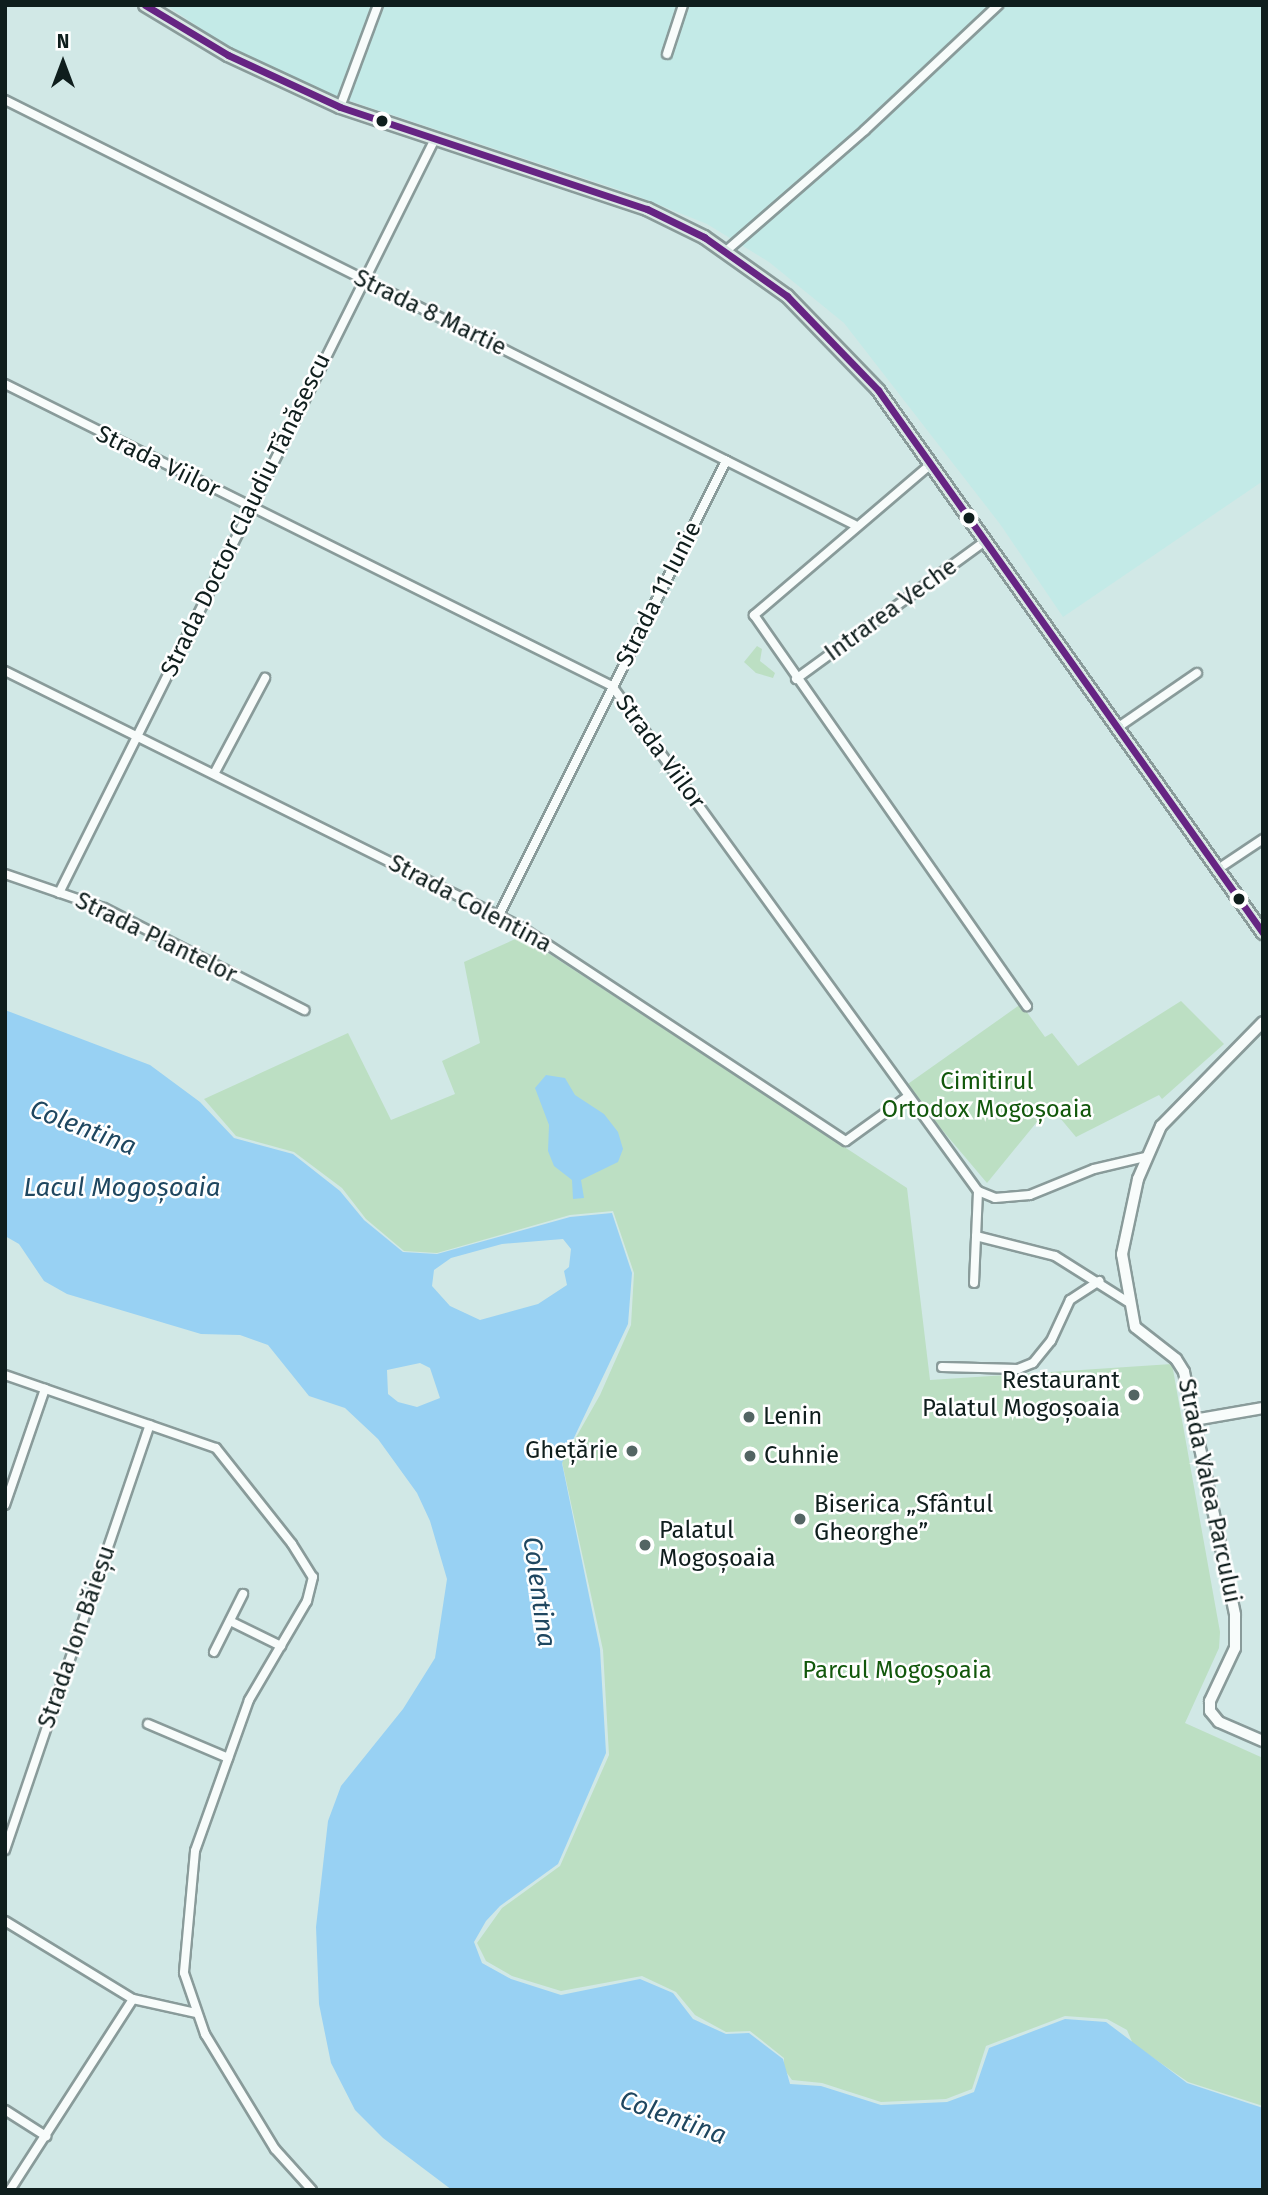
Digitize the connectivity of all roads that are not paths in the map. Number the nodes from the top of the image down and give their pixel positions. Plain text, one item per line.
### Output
1 (145, 5) edge
2 (378, 5) edge
3 (683, 5) edge
4 (998, 5) edge
5 (667, 54) dead end
6 (5, 100) edge
7 (340, 107) junction
8 (435, 139) junction
9 (726, 251) junction
10 (363, 279) junction
11 (5, 384) edge
12 (726, 461) junction
13 (931, 464) junction
14 (251, 508) junction
15 (855, 525) junction
16 (985, 541) junction
17 (5, 671) edge
18 (1197, 673) dead end
19 (265, 678) dead end
20 (796, 679) junction
21 (612, 686) junction
22 (1117, 728) junction
23 (136, 734) junction
24 (215, 774) junction
25 (1263, 839) edge
26 (1218, 869) junction
27 (5, 874) edge
28 (59, 893) junction
29 (499, 915) junction
30 (1263, 933) edge
31 (1027, 1006) dead end
32 (304, 1010) dead end
33 (1263, 1022) edge
34 (907, 1097) junction
35 (1145, 1157) junction
36 (978, 1191) junction
37 (976, 1236) junction
38 (1099, 1281) junction
39 (974, 1283) dead end
40 (1128, 1302) junction
41 (942, 1367) dead end
42 (5, 1375) edge
43 (45, 1389) junction
44 (1263, 1408) edge
45 (1194, 1420) junction
46 (150, 1426) junction
47 (5, 1505) edge
48 (243, 1594) dead end
49 (230, 1621) junction
50 (281, 1646) junction
51 (214, 1652) dead end
52 (148, 1724) dead end
53 (1263, 1741) edge
54 (228, 1758) junction
55 (5, 1850) edge
56 (5, 1921) edge
57 (133, 1999) junction
58 (196, 2013) junction
59 (5, 2110) edge
60 (46, 2136) junction
61 (10, 2190) edge
62 (312, 2190) edge

1 - 7 main road
2 - 7 street
3 - 5 street
4 - 9 street
6 - 10 street, Strada 8 Martie
7 - 8 main road
8 - 9 main road
8 - 10 street, Strada Doctor Claudiu Tănăsescu
9 - 13 main road
10 - 12 street, Strada 8 Martie
10 - 14 street, Strada Doctor Claudiu Tănăsescu
11 - 14 street, Strada Viilor
12 - 15 street, Strada 8 Martie
12 - 21 street, Strada 11 Iunie
13 - 15 street
13 - 16 main road
14 - 21 street, Strada Viilor
14 - 23 street, Strada Doctor Claudiu Tănăsescu
15 - 20 street
16 - 20 street, Intrarea Veche
16 - 22 main road
17 - 23 street, Strada Colentina
18 - 22 street
19 - 24 street
20 - 31 street
21 - 29 street, Strada 11 Iunie
21 - 34 street, Strada Viilor
22 - 26 main road
23 - 24 street, Strada Colentina
23 - 28 street, Strada Doctor Claudiu Tănăsescu
24 - 29 street, Strada Colentina
25 - 26 street
26 - 30 main road
27 - 28 street, Strada Plantelor
28 - 32 street, Strada Plantelor
29 - 34 street, Strada Colentina
33 - 35 street, Strada Valea Parcului
34 - 36 street, Strada Viilor
35 - 36 street
35 - 40 street, Strada Valea Parcului
36 - 37 street
37 - 38 street
37 - 39 street
38 - 40 street
38 - 41 street
40 - 45 street, Strada Valea Parcului
42 - 43 street
43 - 46 street
43 - 47 street
44 - 45 street
45 - 53 street, Strada Valea Parcului
46 - 50 street
46 - 55 street, Strada Ion Băieșu
48 - 49 street
49 - 50 street
49 - 51 street
50 - 54 street
52 - 54 street
54 - 58 street
56 - 57 street
57 - 58 street
57 - 60 street
58 - 62 street
59 - 60 street
60 - 61 street

